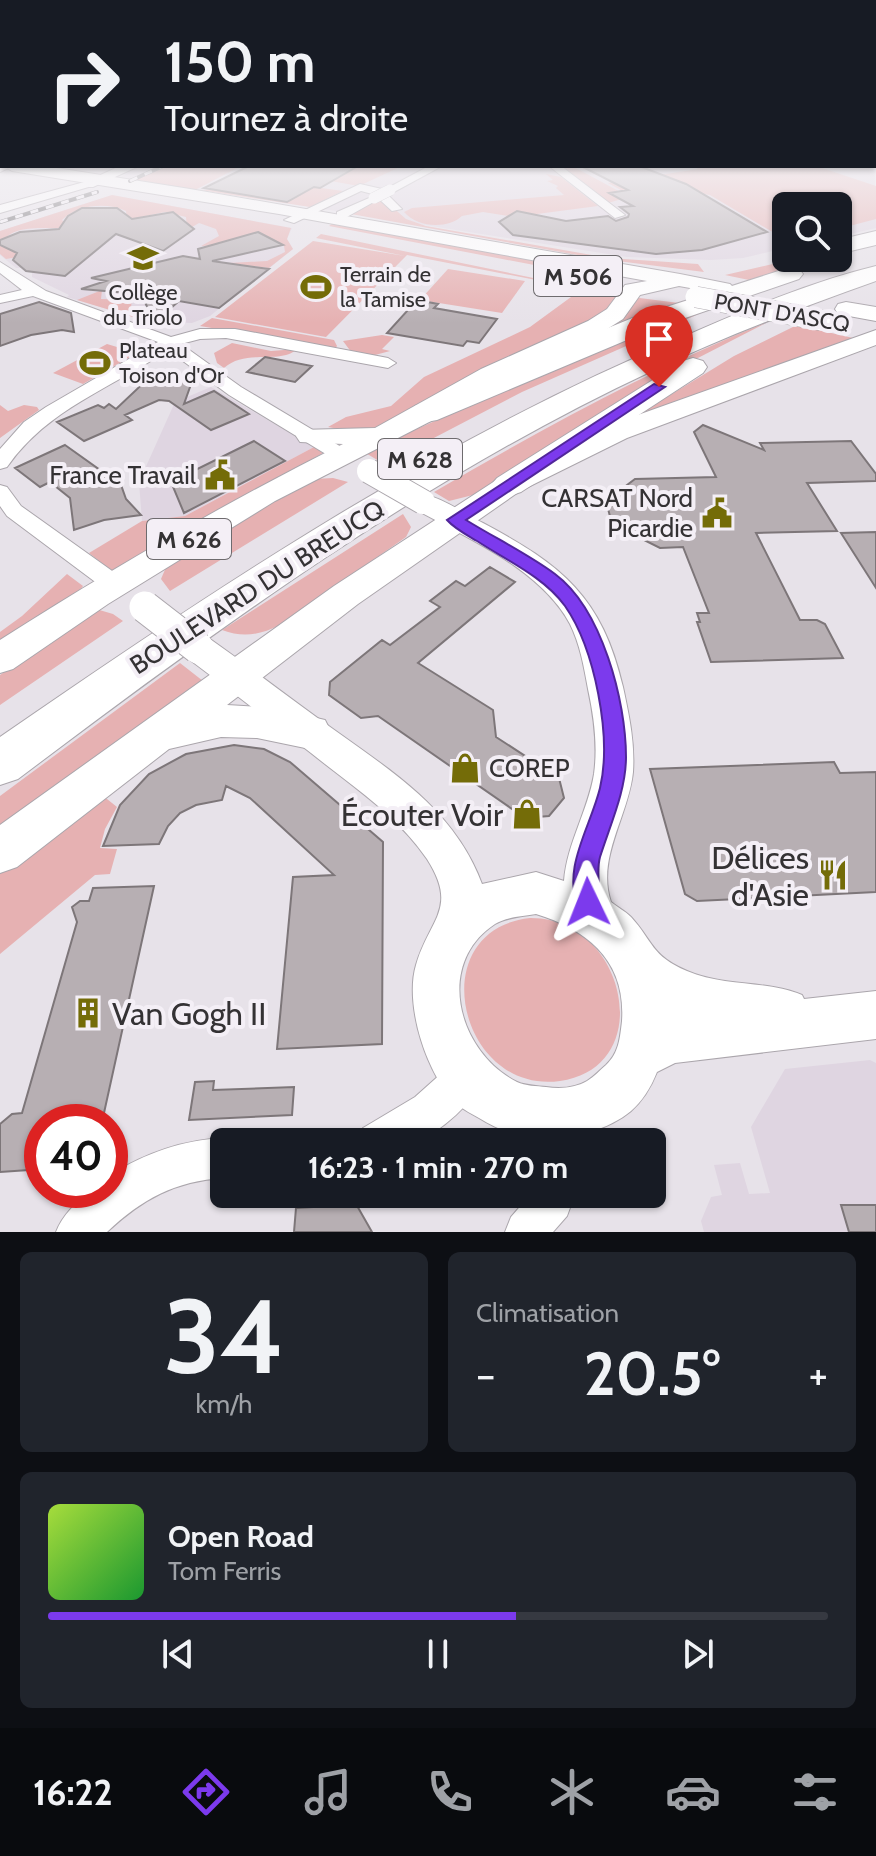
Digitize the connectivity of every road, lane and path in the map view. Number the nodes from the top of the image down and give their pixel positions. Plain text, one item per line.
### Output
1 (242, 207) edge
2 (321, 207) edge
3 (351, 207) edge
4 (609, 207) edge
5 (341, 215) dead end
6 (619, 215) dead end
7 (303, 218) junction
8 (876, 238) edge
9 (852, 248) edge
10 (876, 249) edge
11 (852, 254) edge
12 (876, 261) edge
13 (772, 262) edge
14 (0, 266) edge
15 (788, 272) edge
16 (876, 273) edge
17 (876, 285) edge
18 (641, 288) junction
19 (688, 289) junction
20 (35, 291) junction
21 (0, 299) edge
22 (876, 314) edge
23 (876, 334) edge
24 (245, 336) junction
25 (164, 346) junction
26 (196, 361) junction
27 (388, 363) dead end
28 (426, 413) junction
29 (384, 434) junction
30 (310, 436) junction
31 (0, 463) edge
32 (355, 463) junction
33 (509, 485) junction
34 (0, 491) edge
35 (439, 511) junction
36 (114, 584) junction
37 (0, 659) edge
38 (236, 676) junction
39 (0, 727) edge
40 (310, 732) junction
41 (134, 749) junction
42 (0, 764) edge
43 (0, 852) edge
44 (592, 911) junction
45 (461, 922) junction
46 (638, 967) junction
47 (858, 1016) edge
48 (640, 1054) junction
49 (466, 1076) junction
50 (400, 1128) edge
51 (210, 1159) edge
52 (546, 1208) edge
53 (77, 1232) edge
54 (526, 1232) edge

1 - 7 main road, M 506
2 - 7 street
3 - 5 street
4 - 6 street
7 - 18 main road, M 506
7 - 19 main road, M 506
8 - 9 highway
10 - 11 highway, M 628
12 - 39 highway, BOULEVARD DU BREUCQ / M 628
13 - 19 highway
14 - 20 street
15 - 28 highway, M 628
16 - 42 highway, BOULEVARD DU BREUCQ / M 628
17 - 33 highway, M 628
18 - 19 main road, PONT D'ASCQ / M 506
18 - 28 main road
19 - 22 main road, PONT D'ASCQ / M 506
19 - 23 main road, PONT D'ASCQ / M 506, bridge
20 - 21 street
20 - 25 street
23 - 33 main road
24 - 25 street
24 - 26 street
24 - 27 street
25 - 26 street
25 - 31 street
26 - 30 street
28 - 29 main road, M 628
29 - 30 main road, M 628
29 - 32 main road, M 628
30 - 32 street
32 - 35 street, bridge
32 - 36 main road, M 626
33 - 35 main road, M 628
34 - 36 street
35 - 38 main road, M 628
35 - 44 street
36 - 37 main road, M 626
36 - 38 street, bridge
38 - 40 street
38 - 41 main road, M 628
40 - 41 main road
40 - 45 street
41 - 43 main road, M 628
44 - 45 street
44 - 46 street
45 - 49 street
46 - 47 street
46 - 48 street
47 - 48 street
48 - 49 street
49 - 50 street
51 - 53 street
52 - 54 street

